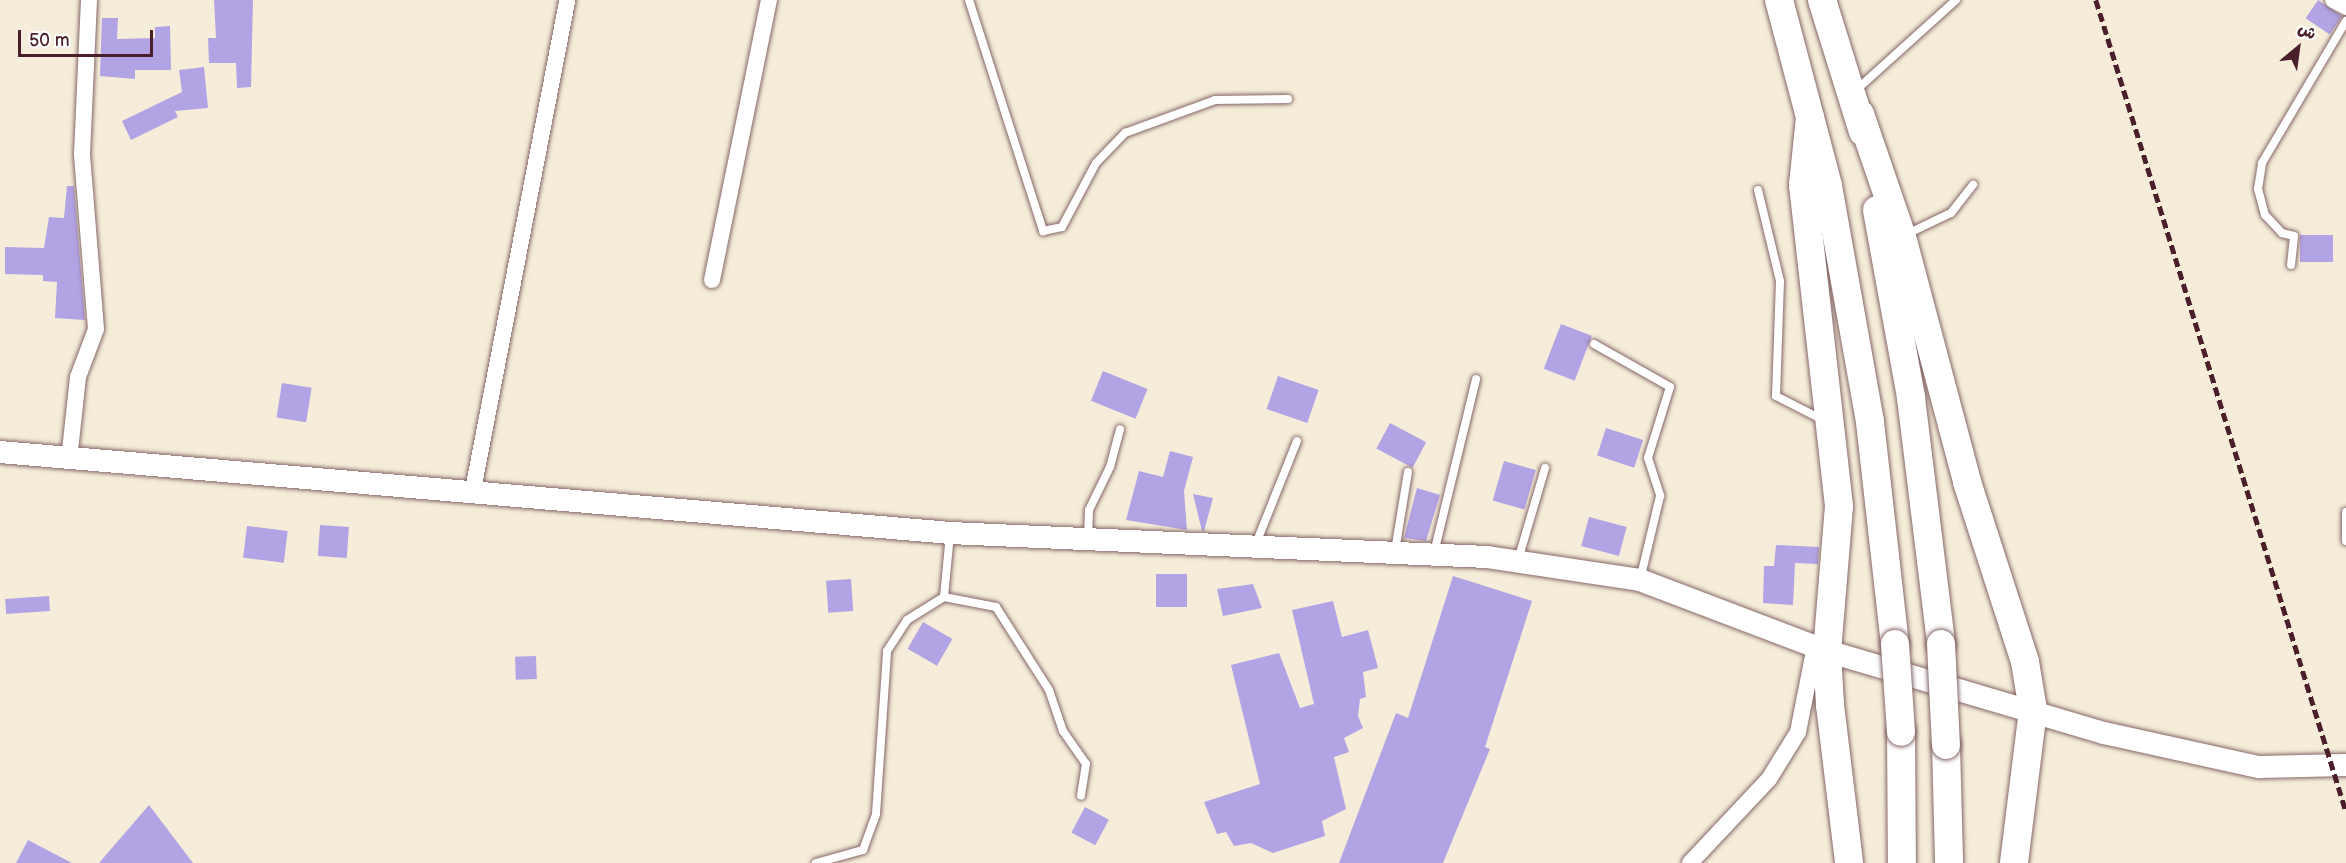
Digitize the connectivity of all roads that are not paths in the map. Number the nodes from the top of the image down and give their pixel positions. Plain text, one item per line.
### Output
1 (89, 0) edge
2 (567, 0) edge
3 (770, 0) edge
4 (969, 0) edge
5 (1779, 0) edge
6 (1821, 0) edge
7 (1956, 0) edge
8 (2334, 0) edge
9 (2346, 7) edge
10 (2346, 21) edge
11 (1288, 99) dead end
12 (1856, 104) junction
13 (1810, 117) junction
14 (1973, 185) dead end
15 (1758, 190) dead end
16 (1902, 237) junction
17 (2291, 265) dead end
18 (712, 280) dead end
19 (1594, 344) dead end
20 (1476, 379) dead end
21 (1828, 423) junction
22 (1120, 429) dead end
23 (1297, 441) dead end
24 (0, 452) edge
25 (69, 460) junction
26 (1545, 468) dead end
27 (1408, 471) dead end
28 (473, 490) junction
29 (2346, 512) edge
30 (950, 533) junction
31 (1088, 539) junction
32 (2346, 541) edge
33 (1254, 546) junction
34 (1395, 553) junction
35 (1434, 554) junction
36 (1518, 562) junction
37 (1640, 580) junction
38 (944, 597) junction
39 (1821, 649) junction
40 (2032, 710) junction
41 (2346, 765) edge
42 (1081, 796) dead end
43 (816, 863) edge
44 (1690, 863) edge
45 (1849, 863) edge
46 (1902, 863) edge
47 (1948, 863) edge
48 (2014, 863) edge

1 - 25 street
2 - 28 street
3 - 18 street
4 - 11 lane
5 - 13 highway
6 - 12 highway
7 - 12 lane
8 - 9 street
10 - 17 lane
12 - 16 highway
12 - 47 highway, bridge
13 - 21 highway
13 - 46 highway, bridge
14 - 16 lane
15 - 21 lane
16 - 40 highway
19 - 37 lane
20 - 35 lane
21 - 39 highway
22 - 31 lane
23 - 33 lane
24 - 25 street
25 - 28 street
26 - 36 lane
27 - 34 lane
28 - 30 street
29 - 32 lane
30 - 31 street
30 - 38 lane
31 - 33 street
33 - 34 street
34 - 35 street
35 - 36 street
36 - 37 street
37 - 39 street
38 - 42 lane
38 - 43 lane
39 - 40 street
39 - 44 street
39 - 45 highway
40 - 41 street
40 - 48 highway

